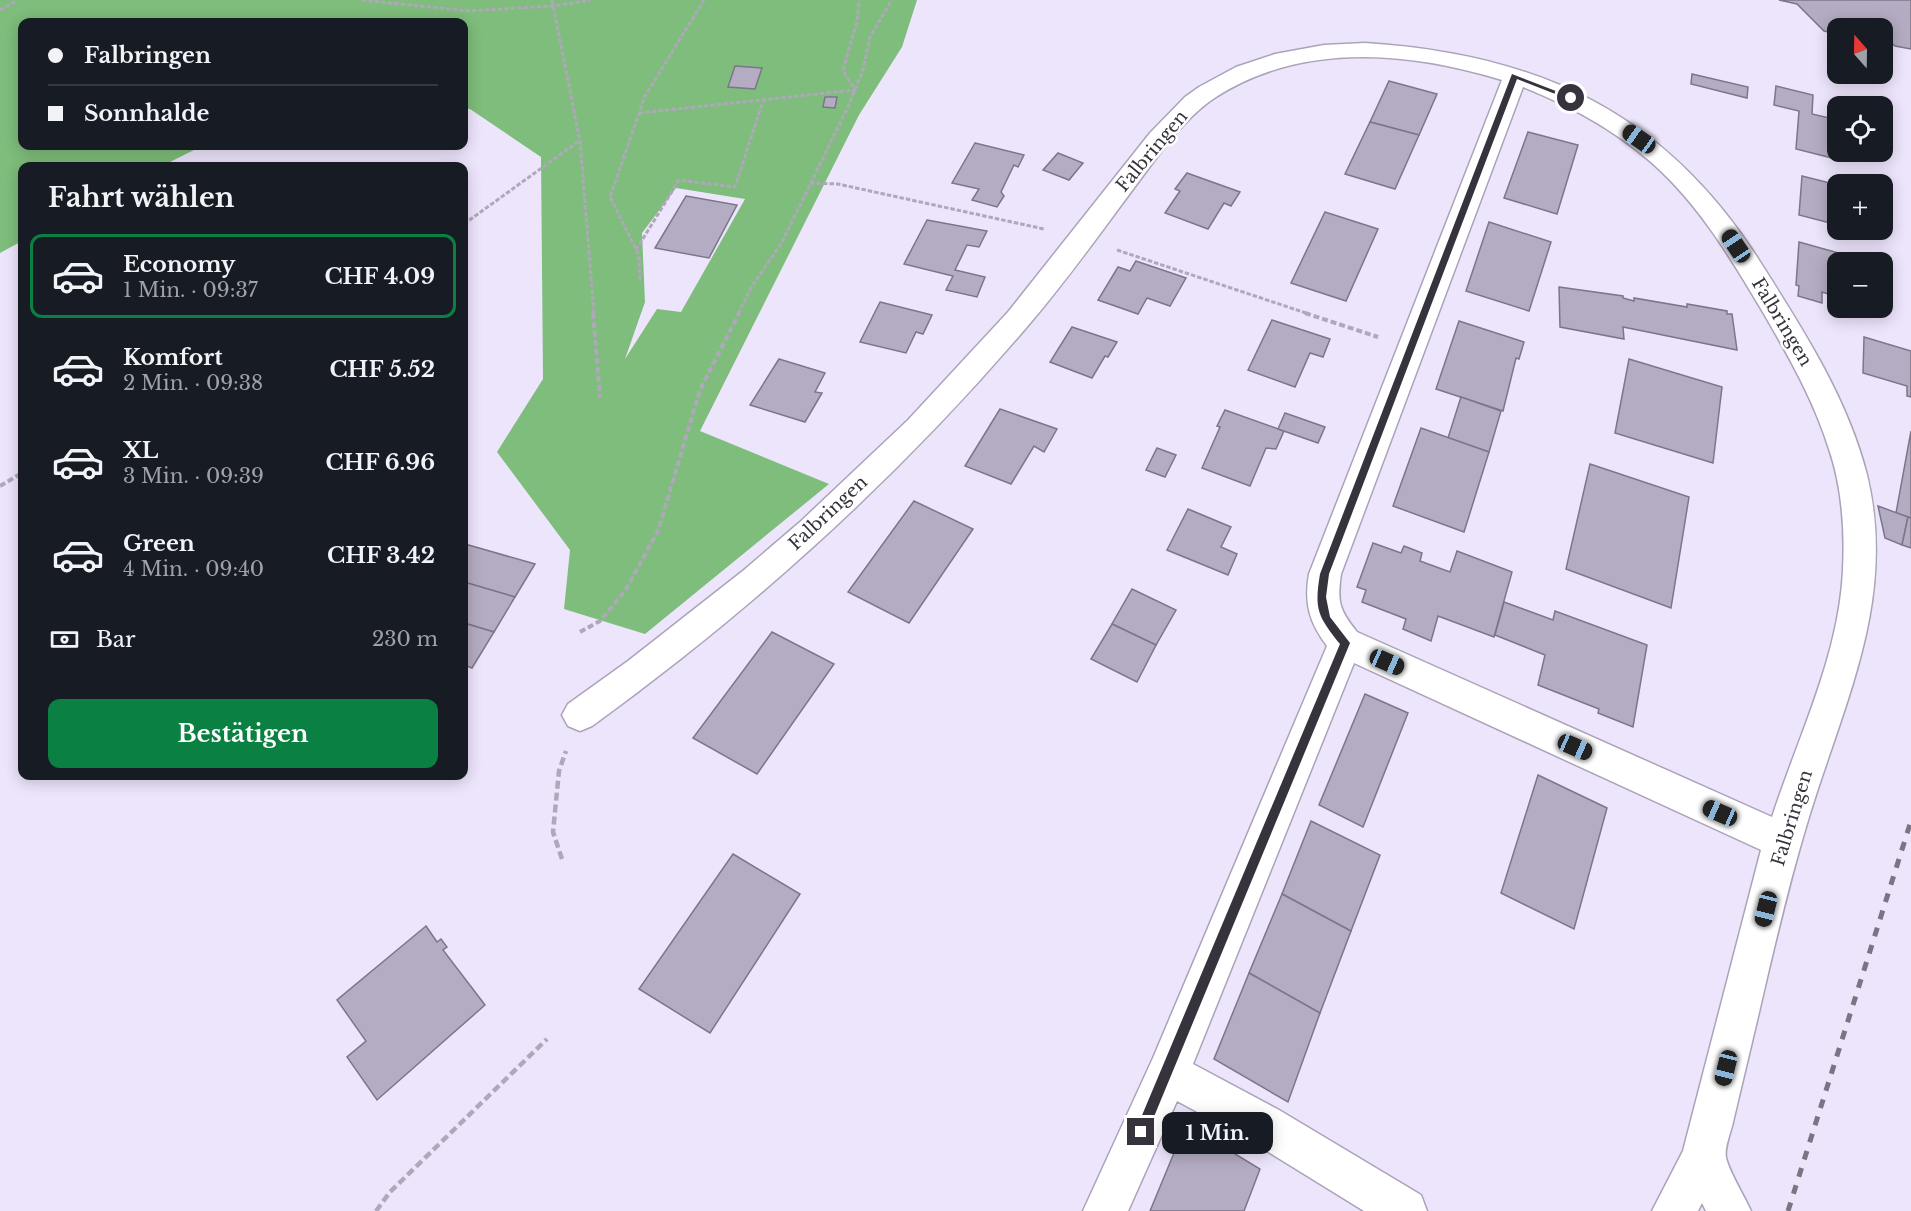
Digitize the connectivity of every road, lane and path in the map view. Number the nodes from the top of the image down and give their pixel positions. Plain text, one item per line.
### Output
1 (18, 0) edge
2 (362, 0) edge
3 (552, 0) edge
4 (591, 0) edge
5 (704, 0) edge
6 (860, 0) edge
7 (892, 0) edge
8 (553, 6) junction
9 (0, 9) edge
10 (1515, 76) junction
11 (855, 90) junction
12 (762, 101) junction
13 (639, 113) junction
14 (580, 141) junction
15 (810, 183) junction
16 (468, 221) edge
17 (1047, 230) dead end
18 (1113, 248) dead end
19 (636, 250) junction
20 (640, 280) dead end
21 (1409, 348) junction
22 (600, 398) dead end
23 (18, 475) edge
24 (0, 486) edge
25 (580, 632) dead end
26 (1346, 643) junction
27 (580, 715) dead end
28 (559, 771) dead end
29 (1783, 841) junction
30 (562, 859) dead end
31 (547, 1039) dead end
32 (1168, 1073) junction
33 (1703, 1158) junction
34 (376, 1211) edge
35 (1106, 1211) edge
36 (1405, 1211) edge
37 (1674, 1211) edge
38 (1729, 1211) edge

1 - 9 path
2 - 8 path
3 - 8 path
4 - 8 path
5 - 13 path
6 - 11 path
7 - 11 path
8 - 14 path
10 - 21 street
10 - 27 street, Falbringen
10 - 29 street, Falbringen
11 - 12 path
11 - 15 path
12 - 13 path
12 - 19 path
13 - 19 path
14 - 16 path
14 - 22 path
15 - 17 path
15 - 25 path
18 - 21 path
19 - 20 path
21 - 26 street
23 - 24 path
26 - 29 street
26 - 32 street
28 - 30 path
29 - 33 street, Falbringen
31 - 34 path
32 - 35 street
32 - 36 street
33 - 37 street, Falbringen
33 - 38 street

